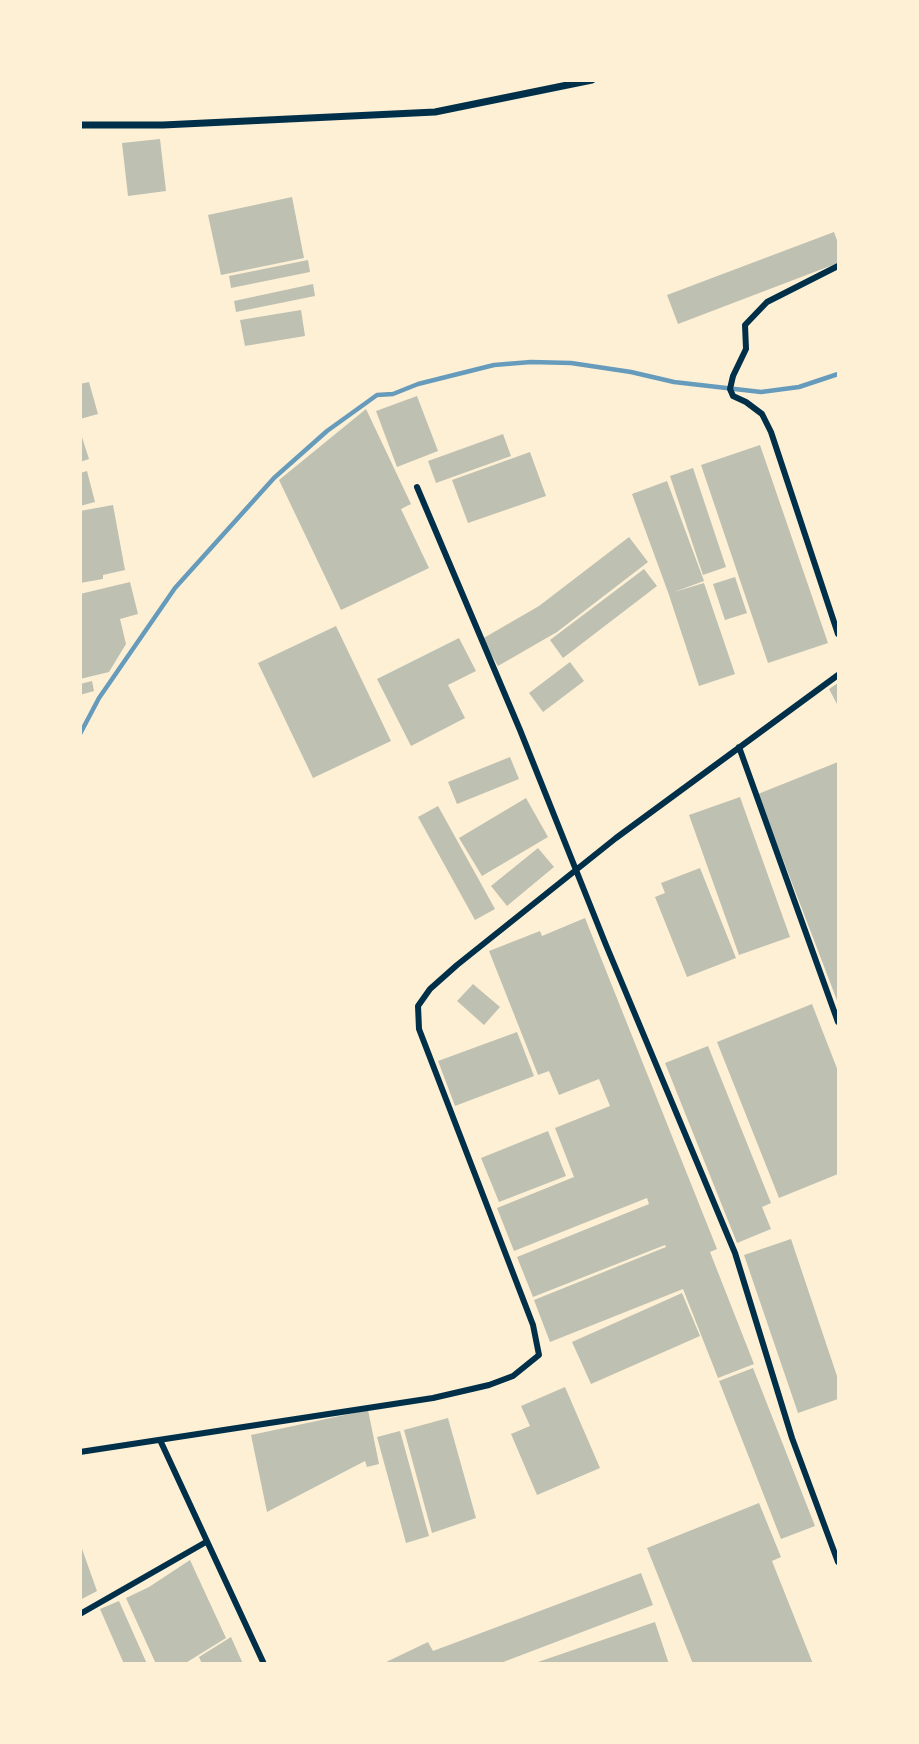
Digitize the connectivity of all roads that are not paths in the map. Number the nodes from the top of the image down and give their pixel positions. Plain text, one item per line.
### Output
1 (592, 80) edge
2 (80, 125) edge
3 (838, 266) edge
4 (417, 487) dead end
5 (838, 634) edge
6 (838, 675) edge
7 (740, 747) junction
8 (576, 870) junction
9 (838, 1022) edge
10 (160, 1440) junction
11 (80, 1452) edge
12 (206, 1542) junction
13 (838, 1562) edge
14 (80, 1614) edge
15 (264, 1664) edge

1 - 2 street
3 - 5 street
4 - 8 street
6 - 7 street
7 - 8 street
7 - 9 street
8 - 10 street
8 - 13 street
10 - 11 street
10 - 12 street
12 - 14 street
12 - 15 street

